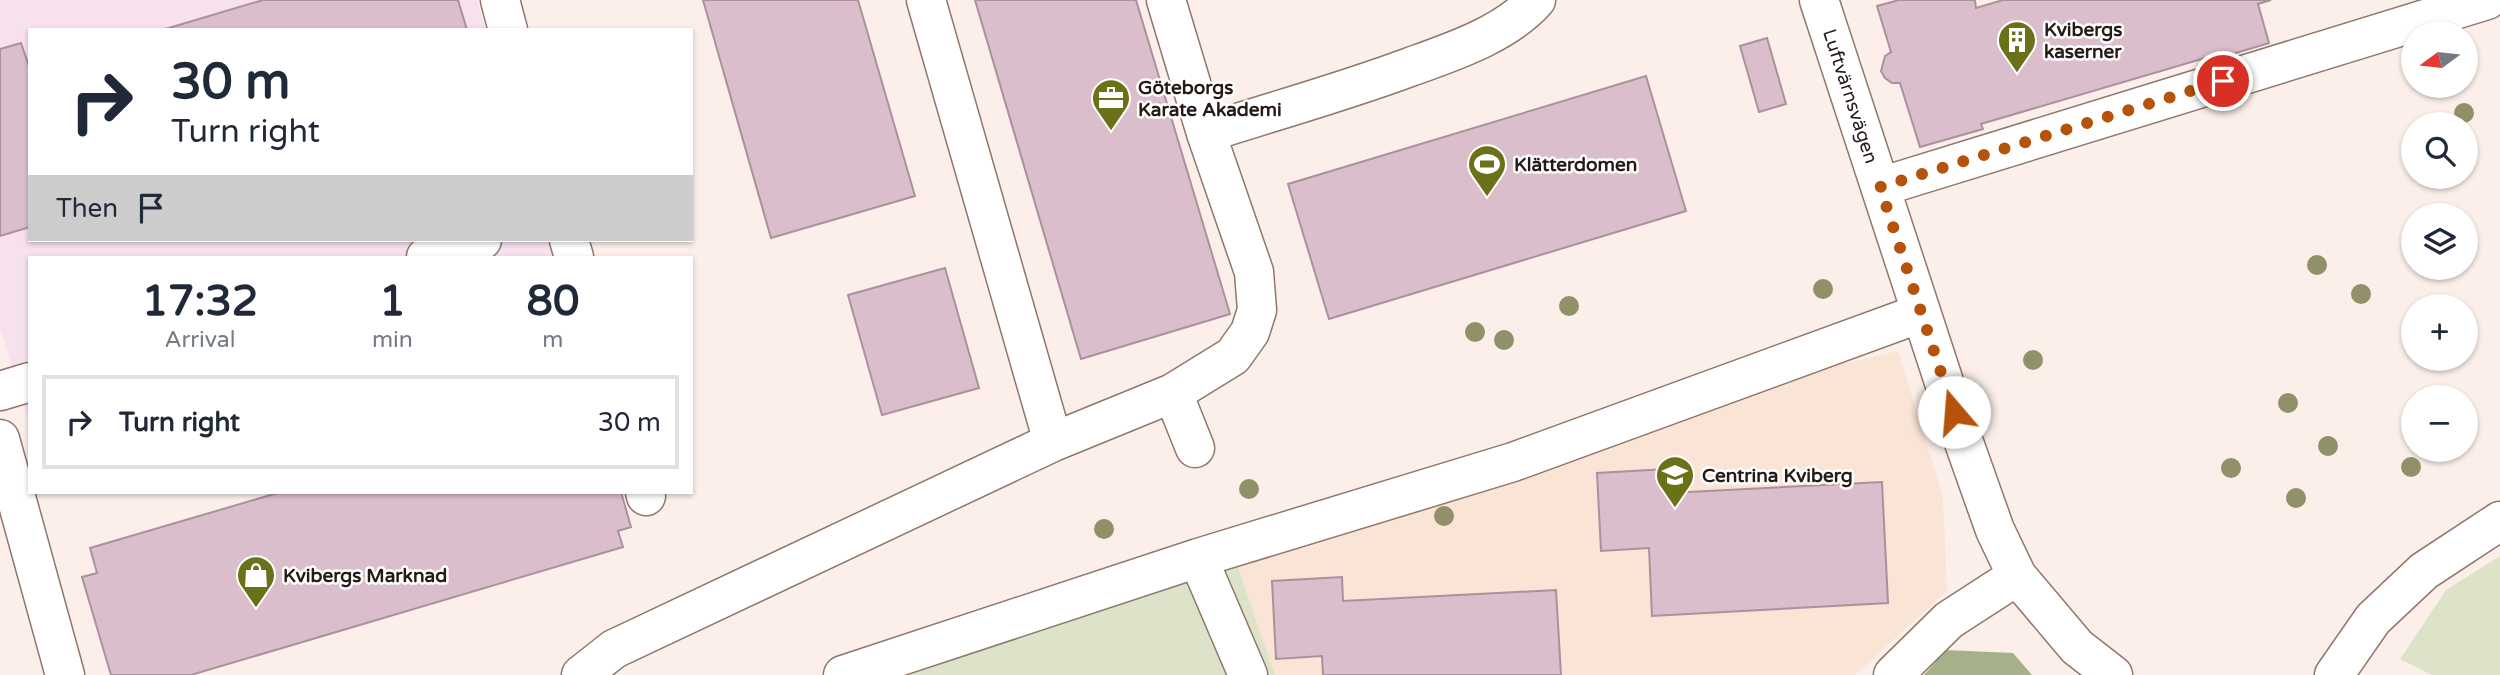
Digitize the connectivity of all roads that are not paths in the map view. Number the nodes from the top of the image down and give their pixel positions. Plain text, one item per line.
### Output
1 (500, 0) edge
2 (926, 0) edge
3 (1166, 0) edge
4 (1536, 0) edge
5 (2487, 0) edge
6 (1821, 1) edge
7 (507, 28) edge
8 (1206, 132) junction
9 (1880, 187) junction
10 (475, 242) edge
11 (429, 256) edge
12 (1921, 313) junction
13 (28, 383) edge
14 (0, 391) edge
15 (1173, 393) junction
16 (0, 439) edge
17 (1053, 442) junction
18 (1195, 448) dead end
19 (2500, 521) edge
20 (1198, 558) junction
21 (2017, 576) junction
22 (65, 675) edge
23 (581, 675) edge
24 (843, 675) edge
25 (1248, 675) edge
26 (1893, 675) edge
27 (2113, 675) edge
28 (2334, 675) edge

1 - 7 street
2 - 17 street
3 - 8 street
4 - 8 street
5 - 9 street
6 - 9 street, Luftvärnsvägen
8 - 15 street
9 - 12 street, Luftvärnsvägen
10 - 11 street
12 - 20 street
12 - 21 street, Luftvärnsvägen
13 - 14 street
15 - 17 street
15 - 18 street
16 - 22 street
17 - 23 street
19 - 28 street
20 - 24 street
20 - 25 street
21 - 26 street
21 - 27 street, Luftvärnsvägen

